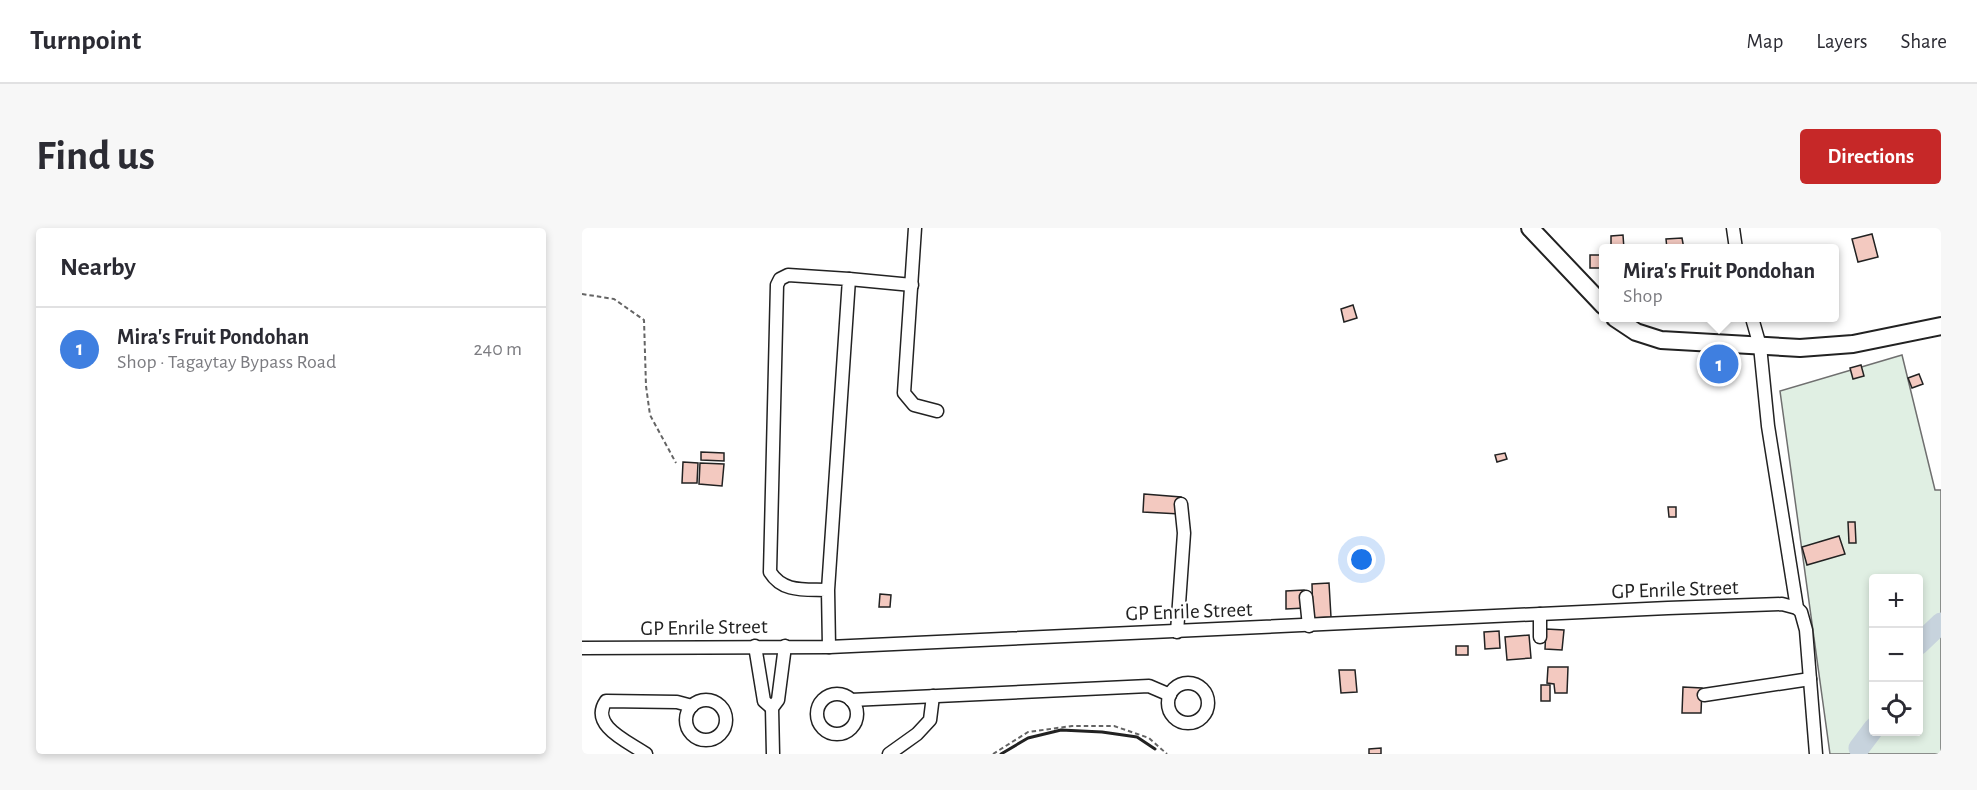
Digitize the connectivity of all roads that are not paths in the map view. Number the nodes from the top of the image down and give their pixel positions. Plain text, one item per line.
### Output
1 (915, 228) edge
2 (1530, 228) edge
3 (1733, 228) edge
4 (1736, 244) edge
5 (849, 279) junction
6 (912, 285) junction
7 (1599, 301) edge
8 (1621, 322) edge
9 (1753, 322) edge
10 (1941, 326) edge
11 (1760, 346) junction
12 (937, 411) dead end
13 (1181, 504) dead end
14 (828, 590) junction
15 (1306, 597) dead end
16 (1797, 608) junction
17 (1540, 614) junction
18 (1309, 626) junction
19 (1177, 632) junction
20 (1540, 637) dead end
21 (755, 646) junction
22 (785, 646) junction
23 (829, 646) junction
24 (582, 648) edge
25 (1810, 679) junction
26 (1170, 695) dead end
27 (1704, 695) dead end
28 (933, 696) junction
29 (851, 700) dead end
30 (692, 706) dead end
31 (772, 708) junction
32 (646, 754) edge
33 (773, 754) edge
34 (889, 754) edge
35 (1816, 754) edge

1 - 6 street
2 - 7 main road
3 - 4 street
5 - 6 street
5 - 14 street
5 - 14 street
6 - 12 street
8 - 11 main road
9 - 11 street
10 - 11 main road
11 - 16 street
13 - 19 street
14 - 23 street
15 - 18 street
16 - 17 street, GP Enrile Street
16 - 25 street
17 - 18 street, GP Enrile Street
17 - 20 street
18 - 19 street, GP Enrile Street
19 - 23 street, GP Enrile Street
21 - 22 street, GP Enrile Street
21 - 24 street, GP Enrile Street
21 - 31 street
22 - 23 street, GP Enrile Street
22 - 31 street
25 - 27 street
25 - 35 street
26 - 28 street
28 - 29 street
28 - 34 street
30 - 32 street
31 - 33 street

